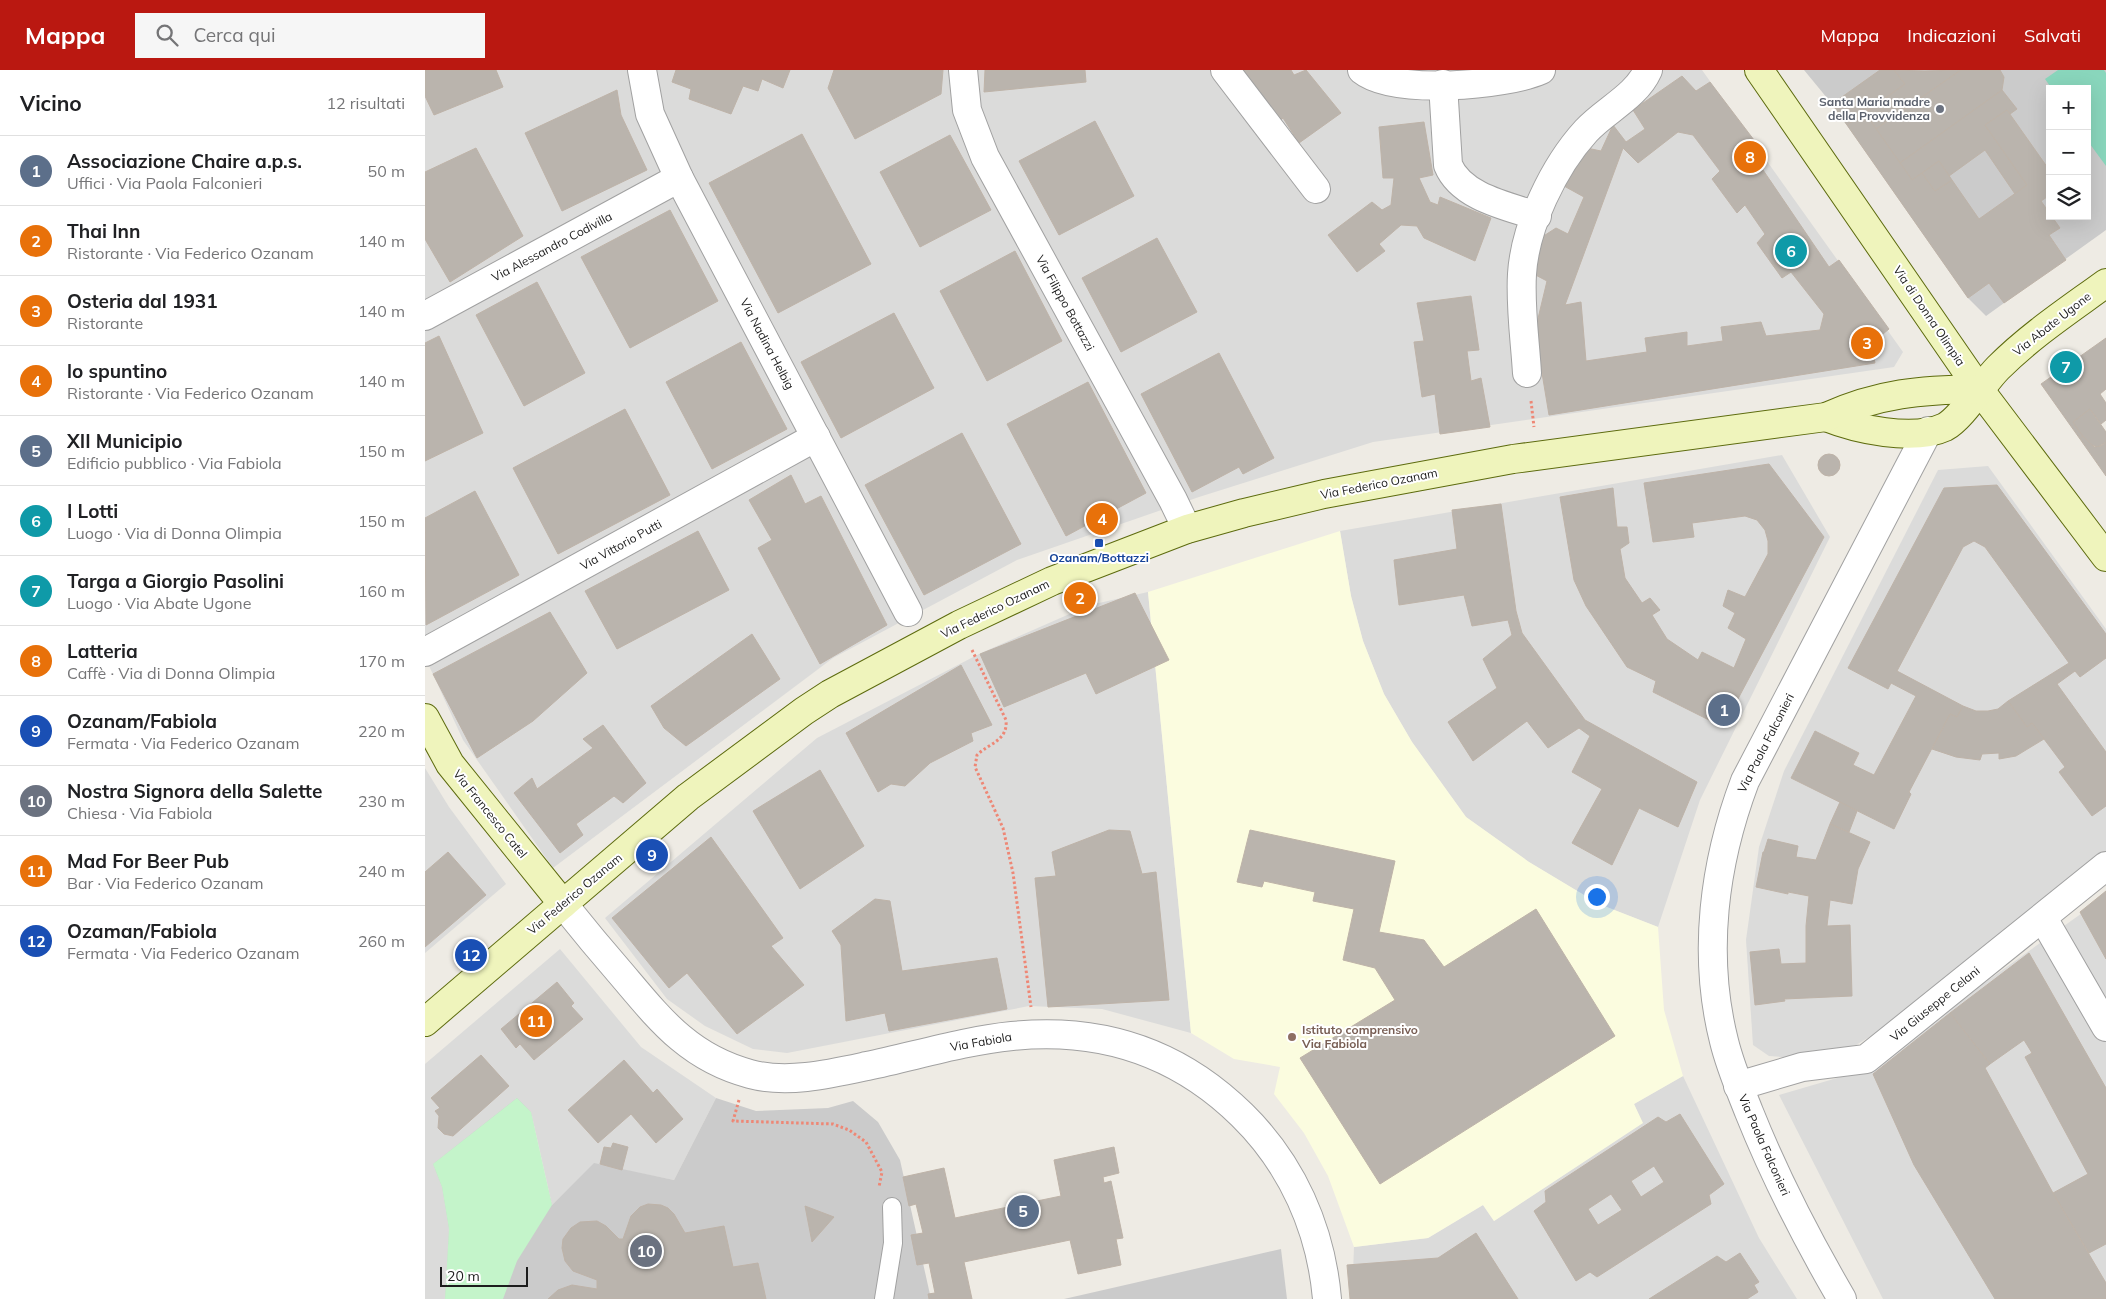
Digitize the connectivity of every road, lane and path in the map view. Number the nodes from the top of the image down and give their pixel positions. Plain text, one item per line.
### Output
1 (642, 70) edge
2 (963, 70) edge
3 (1225, 70) edge
4 (1362, 70) edge
5 (1541, 70) edge
6 (1647, 70) edge
7 (1759, 70) edge
8 (1443, 84) junction
9 (679, 178) junction
10 (1316, 189) dead end
11 (1537, 216) junction
12 (2106, 283) edge
13 (425, 316) edge
14 (1527, 373) joint
15 (1979, 389) junction
16 (1826, 417) junction
17 (1929, 431) junction
18 (816, 437) junction
19 (1539, 456) junction
20 (1187, 529) junction
21 (2106, 557) edge
22 (909, 612) dead end
23 (959, 625) junction
24 (425, 652) edge
25 (425, 718) edge
26 (2106, 866) edge
27 (563, 904) junction
28 (2043, 918) junction
29 (425, 1022) edge
30 (2106, 1027) edge
31 (1035, 1034) junction
32 (747, 1074) junction
33 (1738, 1086) junction
34 (879, 1190) dead end
35 (892, 1207) dead end
36 (884, 1299) edge
37 (1327, 1299) edge
38 (1842, 1299) edge

1 - 9 street, Via Nadina Helbig
2 - 20 street, Via Filippo Bottazzi
3 - 10 street
4 - 8 street
5 - 8 street
6 - 11 street
7 - 15 street, Via di Donna Olimpia
8 - 11 street
9 - 13 street, Via Alessandro Codivilla
9 - 18 street, Via Nadina Helbig
11 - 14 street
12 - 15 street, Via Abate Ugone
14 - 19 path
15 - 16 street
15 - 17 street, Via Abate Ugone
15 - 21 street, Via di Donna Olimpia
16 - 17 street
16 - 19 street, Via Federico Ozanam
17 - 33 street, Via Paola Falconieri
18 - 22 street, Via Nadina Helbig
18 - 24 street, Via Vittorio Putti
19 - 20 street, Via Federico Ozanam
20 - 23 street, Via Federico Ozanam
23 - 27 street, Via Federico Ozanam
23 - 31 path
25 - 27 street, Via Francesco Catel
26 - 28 street, Via Giuseppe Celani
27 - 29 street, Via Federico Ozanam
27 - 32 street, Via Fabiola
28 - 30 street
28 - 33 street, Via Giuseppe Celani
31 - 32 street, Via Fabiola
31 - 37 street, Via Fabiola
32 - 34 path
33 - 38 street, Via Paola Falconieri
35 - 36 lane

